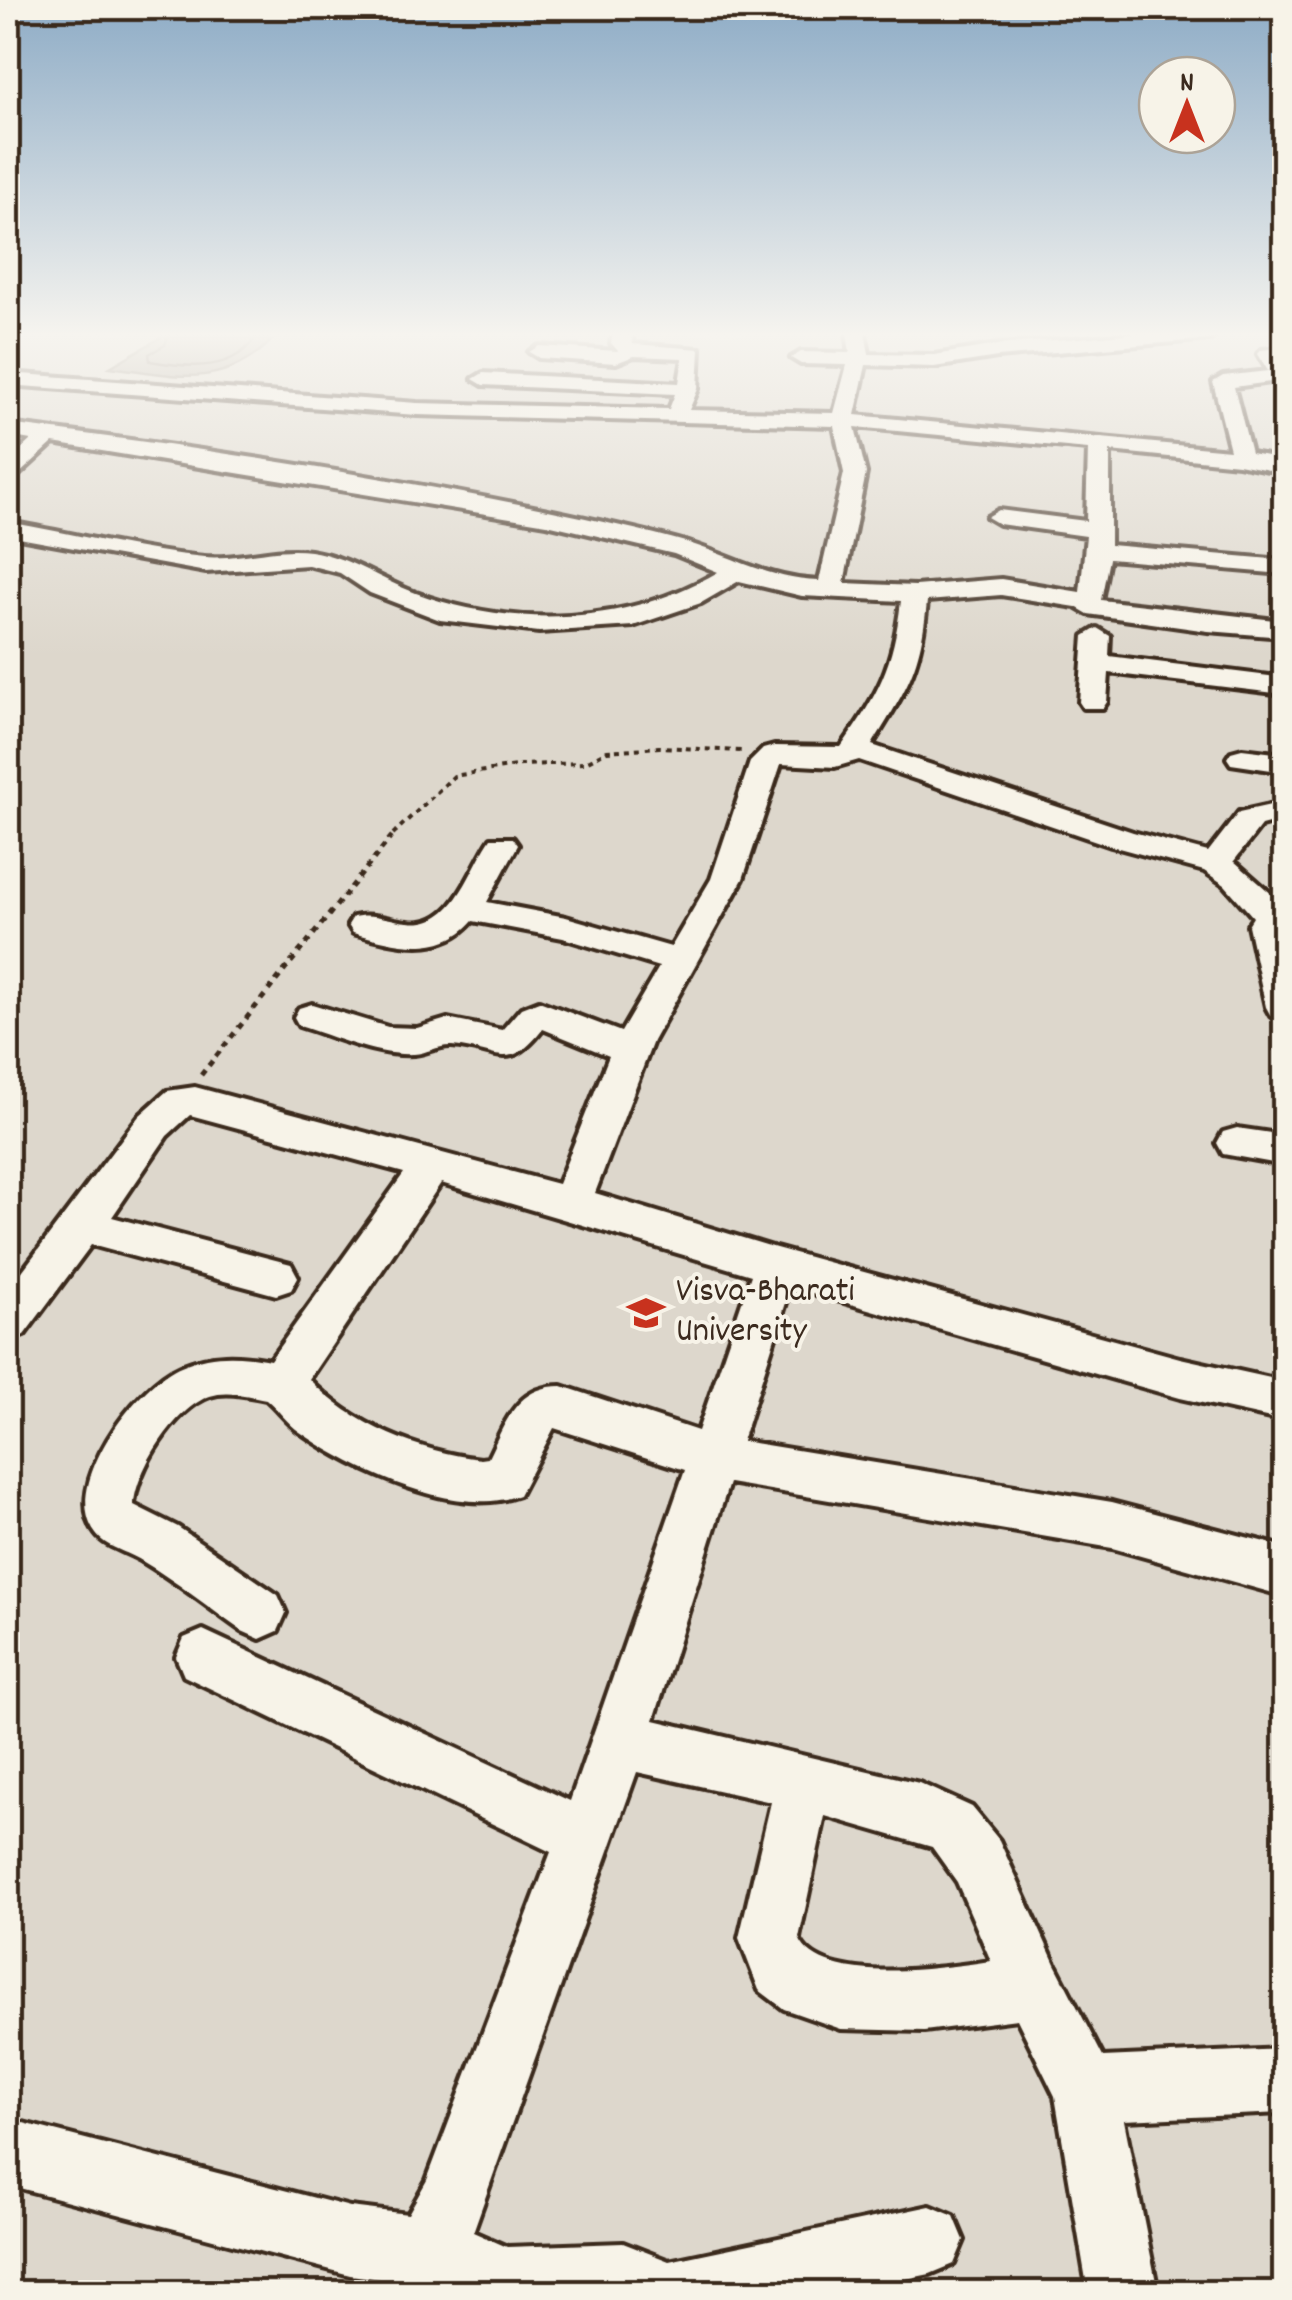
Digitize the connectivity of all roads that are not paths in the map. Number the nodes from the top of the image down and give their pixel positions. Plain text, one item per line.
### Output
1 (43, 440) edge
2 (76, 440) edge
3 (848, 440) edge
4 (1085, 440) edge
5 (1238, 440) edge
6 (1099, 443) junction
7 (1238, 457) junction
8 (1284, 466) edge
9 (8, 472) edge
10 (999, 517) dead end
11 (8, 529) edge
12 (1098, 540) junction
13 (1284, 567) edge
14 (736, 572) junction
15 (830, 590) junction
16 (915, 594) junction
17 (1087, 603) junction
18 (1284, 630) edge
19 (1097, 663) junction
20 (1284, 686) edge
21 (1093, 702) dead end
22 (854, 749) junction
23 (1242, 758) dead end
24 (1284, 763) edge
25 (1284, 811) edge
26 (502, 846) dead end
27 (1216, 864) junction
28 (464, 910) junction
29 (1278, 916) edge
30 (366, 925) dead end
31 (682, 962) junction
32 (1284, 1008) edge
33 (312, 1017) dead end
34 (630, 1050) junction
35 (1236, 1143) dead end
36 (1284, 1150) edge
37 (430, 1168) junction
38 (570, 1206) junction
39 (82, 1226) junction
40 (776, 1265) junction
41 (276, 1277) dead end
42 (8, 1322) edge
43 (280, 1382) junction
44 (1284, 1402) edge
45 (713, 1458) junction
46 (1284, 1572) edge
47 (260, 1613) dead end
48 (203, 1657) dead end
49 (620, 1741) junction
50 (804, 1782) junction
51 (582, 1837) junction
52 (1033, 1986) junction
53 (1284, 2081) edge
54 (1086, 2090) junction
55 (8, 2152) edge
56 (930, 2240) dead end
57 (429, 2244) junction
58 (652, 2292) edge
59 (679, 2292) edge
60 (1123, 2292) edge

1 - 9 street
2 - 14 street
3 - 15 street
4 - 6 street
5 - 7 street
6 - 7 street
6 - 12 street
7 - 8 street
10 - 12 street
11 - 14 street
12 - 13 street
12 - 17 street
14 - 15 street
15 - 16 street
16 - 17 street
16 - 22 street
17 - 18 street
17 - 19 street
19 - 20 street
19 - 21 street
22 - 27 street
22 - 31 street
23 - 24 street
25 - 27 street
26 - 28 street
27 - 29 street
28 - 30 street
28 - 31 street
29 - 32 street
31 - 34 street
33 - 34 street
34 - 38 street
35 - 36 street
37 - 38 street
37 - 39 street
37 - 43 street
38 - 40 street
39 - 41 street
39 - 42 street
40 - 44 street
40 - 45 street
43 - 45 street
43 - 47 street
45 - 46 street
45 - 49 street
48 - 51 street
49 - 50 street
49 - 51 street
50 - 52 street
50 - 52 street
51 - 57 street
52 - 54 street
53 - 54 street
54 - 60 street
55 - 57 street
56 - 59 street
57 - 58 street

